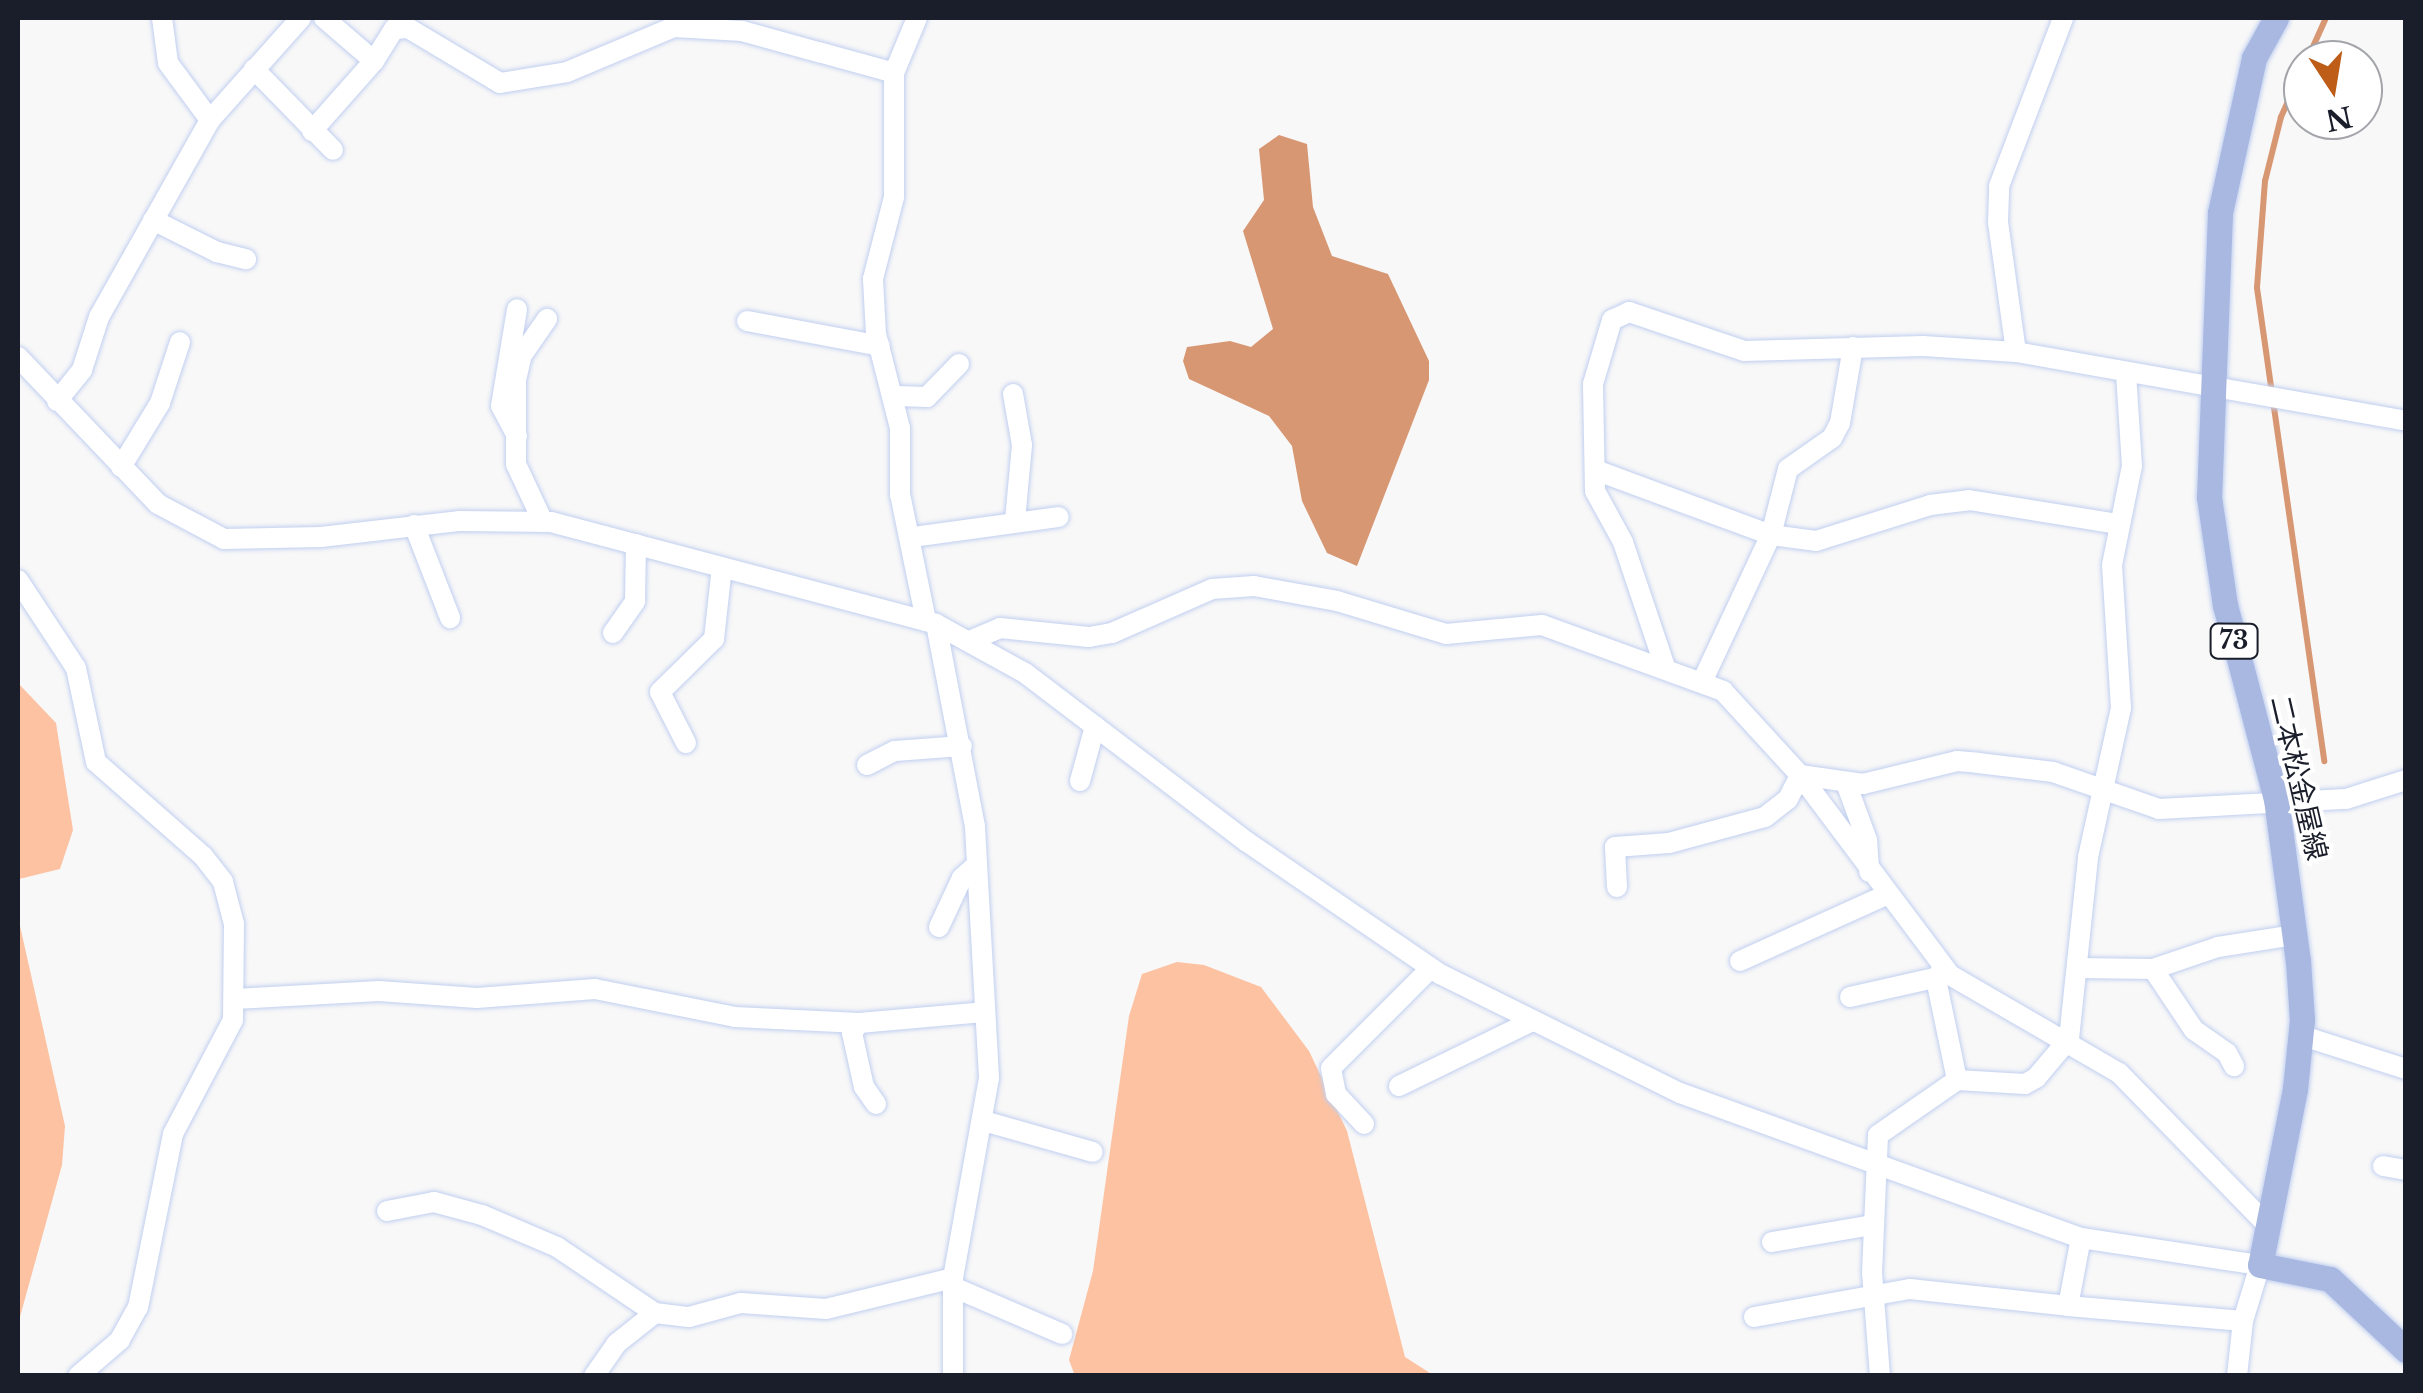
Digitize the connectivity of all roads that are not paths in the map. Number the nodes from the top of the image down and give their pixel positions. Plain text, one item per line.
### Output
1 (162, 18) edge
2 (301, 18) edge
3 (324, 18) edge
4 (917, 18) edge
5 (2063, 18) edge
6 (2276, 18) edge
7 (658, 24) edge
8 (374, 61) junction
9 (254, 69) junction
10 (894, 73) junction
11 (210, 120) junction
12 (312, 131) junction
13 (333, 150) dead end
14 (154, 220) junction
15 (246, 258) dead end
16 (517, 309) dead end
17 (548, 318) dead end
18 (747, 320) dead end
19 (180, 342) dead end
20 (880, 346) junction
21 (1853, 347) junction
22 (2016, 352) junction
23 (18, 357) edge
24 (959, 364) dead end
25 (2126, 373) junction
26 (2212, 388) junction
27 (1013, 394) dead end
28 (896, 396) junction
29 (57, 402) junction
30 (2406, 421) edge
31 (517, 437) junction
32 (121, 467) junction
33 (1598, 472) junction
34 (1059, 517) dead end
35 (543, 522) junction
36 (1015, 522) junction
37 (2118, 524) junction
38 (414, 526) junction
39 (1771, 534) junction
40 (912, 537) junction
41 (636, 544) junction
42 (722, 567) junction
43 (18, 580) edge
44 (450, 618) dead end
45 (932, 623) junction
46 (613, 633) dead end
47 (972, 640) junction
48 (1666, 667) junction
49 (1702, 682) junction
50 (1095, 726) junction
51 (686, 743) dead end
52 (962, 746) junction
53 (867, 764) dead end
54 (1800, 775) junction
55 (2406, 780) edge
56 (1080, 782) dead end
57 (1846, 784) junction
58 (2102, 789) junction
59 (2276, 798) junction
60 (973, 868) junction
61 (1869, 872) junction
62 (1618, 887) dead end
63 (1886, 895) junction
64 (939, 926) dead end
65 (2296, 934) junction
66 (1740, 961) dead end
67 (1432, 968) junction
68 (2078, 968) junction
69 (2153, 969) junction
70 (1941, 972) junction
71 (1850, 997) dead end
72 (234, 998) junction
73 (984, 1012) junction
74 (1530, 1022) junction
75 (859, 1023) junction
76 (2300, 1036) junction
77 (2069, 1039) junction
78 (2234, 1066) dead end
79 (2406, 1069) edge
80 (1957, 1080) junction
81 (1399, 1086) dead end
82 (876, 1104) dead end
83 (984, 1121) junction
84 (1364, 1124) dead end
85 (1093, 1152) dead end
86 (1873, 1161) junction
87 (2384, 1166) dead end
88 (2406, 1170) edge
89 (386, 1210) dead end
90 (1872, 1225) junction
91 (2270, 1228) junction
92 (2081, 1238) junction
93 (1772, 1242) dead end
94 (2260, 1266) junction
95 (953, 1282) junction
96 (1874, 1301) junction
97 (2068, 1306) junction
98 (655, 1313) junction
99 (1754, 1317) dead end
100 (2242, 1322) junction
101 (1062, 1334) dead end
102 (2406, 1350) edge
103 (78, 1376) edge
104 (594, 1376) edge
105 (953, 1376) edge
106 (1867, 1376) edge
107 (1880, 1376) edge
108 (2236, 1376) edge

1 - 11 street
2 - 9 street
3 - 8 street
4 - 10 street
5 - 22 street
6 - 26 main road, 二本松金屋線 / 73
7 - 8 street
7 - 10 street
8 - 12 street
9 - 11 street
9 - 12 street
10 - 20 street
11 - 14 street
12 - 13 street
14 - 15 street
14 - 29 street
16 - 31 street
17 - 31 street
18 - 20 street
19 - 32 street
20 - 28 street
21 - 22 street
21 - 33 street
21 - 39 street
22 - 25 street
23 - 29 street
24 - 28 street
25 - 26 street
25 - 37 street
26 - 30 street
26 - 59 main road, 二本松金屋線 / 73
27 - 36 street
28 - 40 street
29 - 32 street
31 - 35 street
32 - 38 street
33 - 39 street
33 - 48 street
34 - 36 street
35 - 38 street
35 - 41 street
36 - 40 street
37 - 39 street
37 - 58 street
38 - 44 street
39 - 49 street
40 - 45 street
41 - 42 street
41 - 46 street
42 - 45 street
42 - 51 street
43 - 72 street
45 - 47 street
45 - 52 street
47 - 48 street
47 - 50 street
48 - 49 street
49 - 54 street
50 - 56 street
50 - 67 street
52 - 53 street
52 - 60 street
54 - 57 street
54 - 61 street
54 - 62 street
55 - 59 street
57 - 58 street
57 - 61 street
58 - 59 street
58 - 68 street
59 - 65 main road, 二本松金屋線 / 73
60 - 64 street
60 - 73 street
61 - 63 street
63 - 66 street
63 - 70 street
65 - 69 street
65 - 76 main road, 二本松金屋線 / 73
67 - 74 street
67 - 84 street
68 - 69 street
68 - 77 street
69 - 78 street
70 - 71 street
70 - 77 street
70 - 80 street
72 - 75 street
72 - 103 street
73 - 75 street
73 - 83 street
74 - 81 street
74 - 86 street
75 - 82 street
76 - 79 street
76 - 91 main road, 二本松金屋線 / 73
77 - 80 street
77 - 91 street
80 - 86 street
83 - 85 street
83 - 95 street
86 - 90 street
86 - 92 street
87 - 88 street
89 - 98 street
90 - 93 street
90 - 96 street
91 - 94 main road, 二本松金屋線 / 73
92 - 94 street
92 - 97 street
94 - 100 street
94 - 102 main road
95 - 98 street
95 - 101 street
95 - 105 street
96 - 97 street
96 - 99 street
96 - 106 street
96 - 107 street
97 - 100 street
98 - 104 street
100 - 108 street

